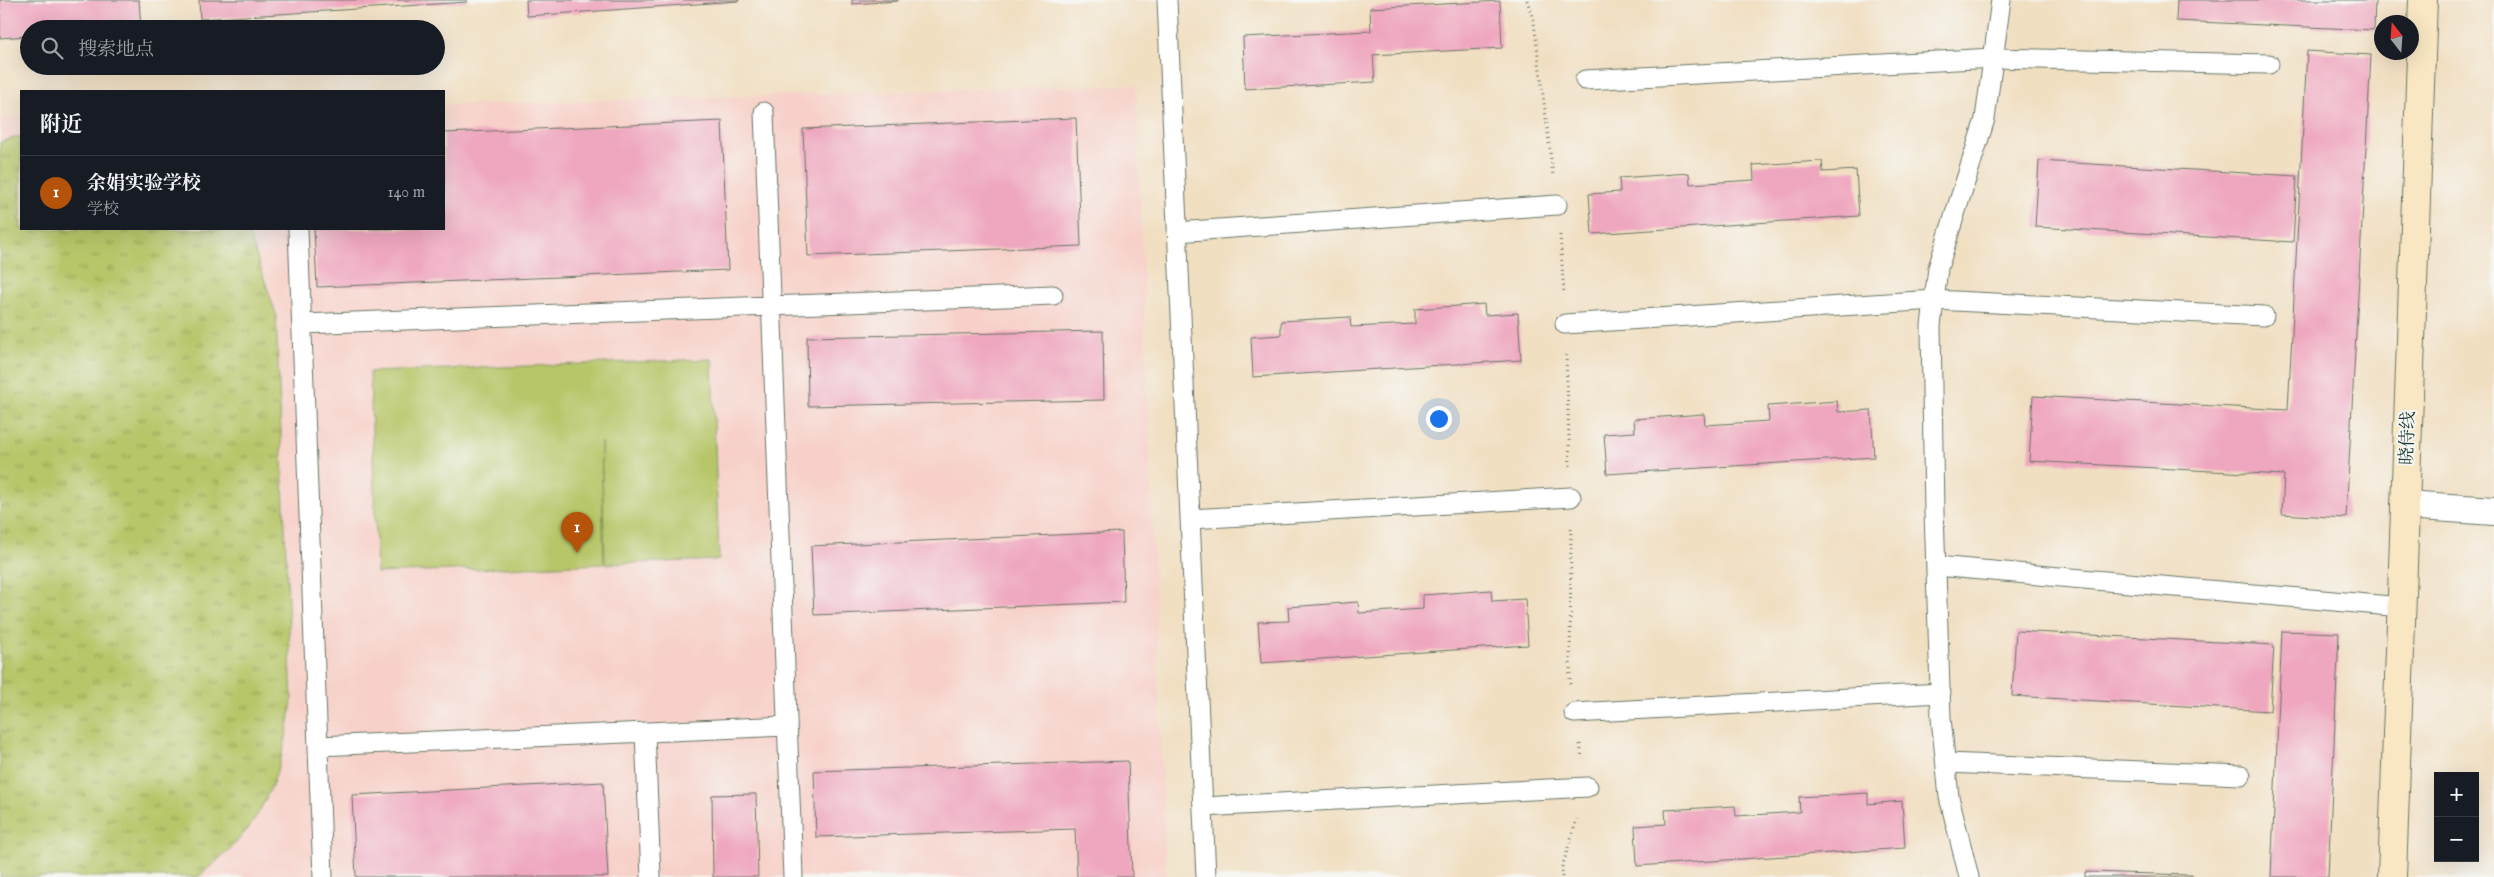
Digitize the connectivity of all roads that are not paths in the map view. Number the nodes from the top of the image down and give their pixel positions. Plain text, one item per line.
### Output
1 (1167, 0) edge
2 (2002, 0) edge
3 (2423, 0) edge
4 (1994, 58) junction
5 (2269, 64) dead end
6 (1585, 80) dead end
7 (764, 112) dead end
8 (1557, 205) road end
9 (298, 230) edge
10 (1177, 232) junction
11 (1053, 295) dead end
12 (1934, 300) junction
13 (771, 306) junction
14 (2264, 316) dead end
15 (302, 324) junction
16 (1564, 324) road end
17 (1571, 497) road end
18 (2405, 505) junction
19 (2494, 510) edge
20 (1190, 520) junction
21 (1936, 566) junction
22 (2402, 607) junction
23 (1941, 694) junction
24 (1574, 713) road end
25 (787, 726) junction
26 (645, 732) junction
27 (318, 746) junction
28 (1946, 763) junction
29 (2241, 775) dead end
30 (1588, 787) road end
31 (1203, 807) junction
32 (324, 877) edge
33 (651, 877) edge
34 (793, 877) edge
35 (1206, 877) edge
36 (1969, 877) edge
37 (2392, 877) edge

1 - 10 lane
2 - 4 lane
3 - 18 main road, 晓侍线
4 - 5 lane
4 - 6 lane
4 - 12 lane
7 - 13 lane
8 - 10 lane
9 - 15 lane
10 - 20 lane
11 - 13 lane
12 - 14 lane
12 - 16 lane
12 - 21 lane
13 - 15 lane
13 - 25 lane
15 - 27 lane
17 - 20 lane
18 - 19 street
18 - 22 main road, 晓侍线
20 - 31 lane
21 - 22 lane
21 - 23 lane
22 - 37 main road, 晓侍线
23 - 24 lane
23 - 28 lane
25 - 26 lane
25 - 34 lane
26 - 27 lane
26 - 33 lane
27 - 32 lane
28 - 29 lane
28 - 36 lane
30 - 31 lane
31 - 35 lane

